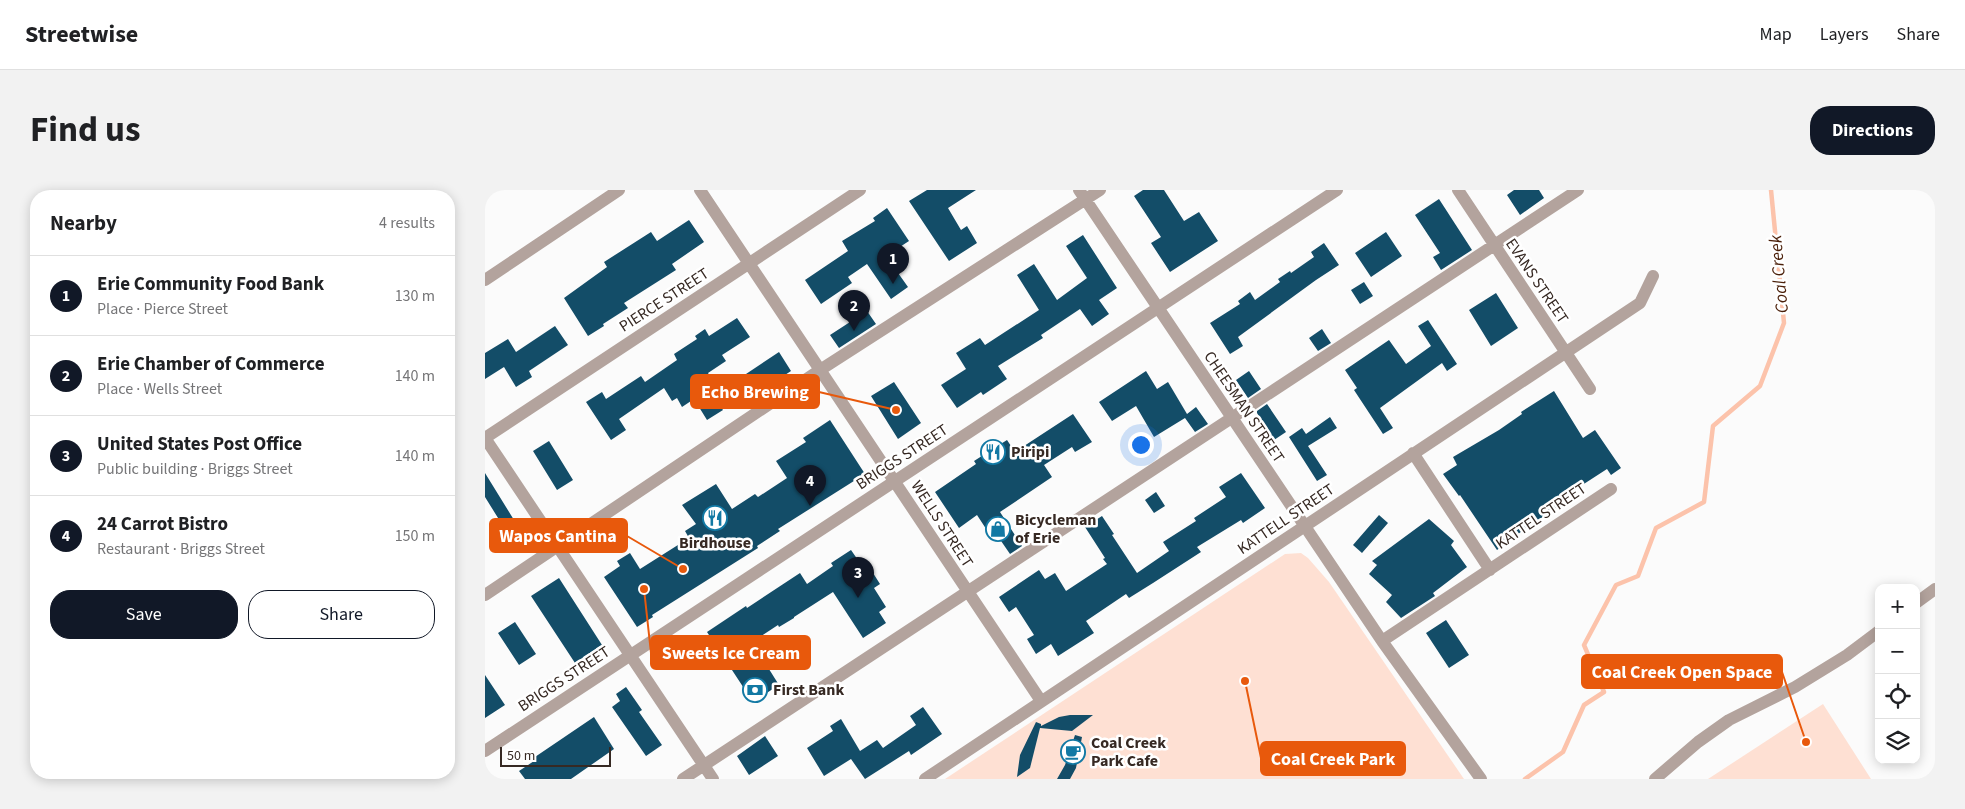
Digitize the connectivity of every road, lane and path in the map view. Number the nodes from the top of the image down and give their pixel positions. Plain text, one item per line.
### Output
1 (619, 190) edge
2 (700, 190) edge
3 (860, 190) edge
4 (1099, 190) edge
5 (1337, 190) edge
6 (1458, 190) edge
7 (1578, 190) edge
8 (1082, 194) edge
9 (1494, 244) junction
10 (749, 263) junction
11 (1653, 276) dead end
12 (485, 280) edge
13 (1158, 308) junction
14 (1566, 353) junction
15 (820, 370) junction
16 (1590, 389) dead end
17 (1231, 418) junction
18 (485, 438) edge
19 (1413, 454) junction
20 (894, 482) junction
21 (1611, 489) dead end
22 (1304, 526) junction
23 (557, 546) junction
24 (1490, 570) junction
25 (1935, 589) edge
26 (967, 592) junction
27 (485, 594) edge
28 (1920, 600) edge
29 (1875, 634) edge
30 (1382, 641) junction
31 (630, 655) junction
32 (1041, 701) junction
33 (485, 751) edge
34 (704, 766) junction
35 (683, 779) edge
36 (713, 779) edge
37 (925, 779) edge
38 (1481, 779) edge
39 (1655, 779) edge

1 - 12 street
2 - 10 street, WELLS STREET
3 - 10 street, PIERCE STREET
4 - 8 street
5 - 13 street, BRIGGS STREET
6 - 9 street, EVANS STREET
7 - 9 street
8 - 13 street, CHEESMAN STREET
8 - 15 street
9 - 14 street, EVANS STREET
9 - 17 street
10 - 15 street, WELLS STREET
10 - 18 street, PIERCE STREET
11 - 14 street, KATTELL STREET
13 - 17 street, CHEESMAN STREET
13 - 20 street, BRIGGS STREET
14 - 16 street, EVANS STREET
14 - 19 street, KATTELL STREET
15 - 20 street, WELLS STREET
15 - 23 street
17 - 22 street, CHEESMAN STREET
17 - 26 street
18 - 23 street
19 - 22 street, KATTELL STREET
19 - 24 street, KATTEL STREET
20 - 26 street, WELLS STREET
20 - 31 street, BRIGGS STREET
21 - 24 street, KATTEL STREET
22 - 30 street, CHEESMAN STREET
22 - 32 street, KATTELL STREET
23 - 27 street
23 - 31 street
24 - 30 street, KATTEL STREET
25 - 28 street
26 - 32 street, WELLS STREET
26 - 34 street
29 - 39 street
30 - 38 street, CHEESMAN STREET
31 - 33 street, BRIGGS STREET
31 - 34 street
32 - 37 street, KATTELL STREET
34 - 35 street
34 - 36 street

